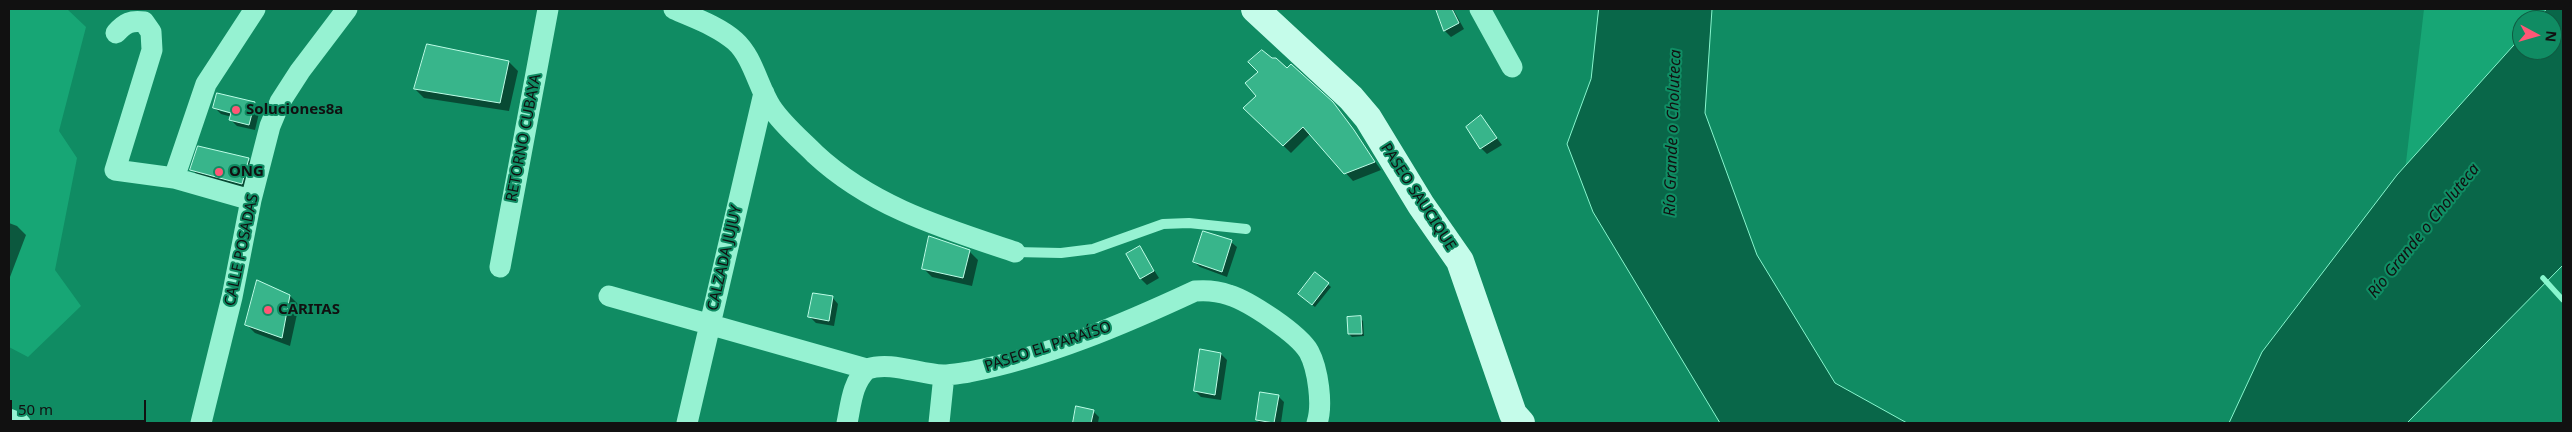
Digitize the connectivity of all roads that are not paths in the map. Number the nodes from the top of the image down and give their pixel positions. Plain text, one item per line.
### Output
1 (255, 9) edge
2 (347, 9) edge
3 (548, 9) edge
4 (674, 9) edge
5 (1255, 9) edge
6 (1480, 9) edge
7 (116, 33) dead end
8 (1512, 67) dead end
9 (764, 93) junction
10 (174, 178) junction
11 (251, 200) junction
12 (1246, 229) dead end
13 (1015, 252) joint
14 (500, 267) dead end
15 (609, 296) dead end
16 (710, 325) junction
17 (868, 369) junction
18 (944, 375) junction
19 (9, 419) edge
20 (20, 423) edge
21 (201, 423) edge
22 (686, 423) edge
23 (847, 423) edge
24 (939, 423) edge
25 (1318, 423) edge
26 (1521, 423) edge

1 - 10 street
2 - 11 street, CALLE POSADAS
3 - 14 street, RETORNO CUBAYA
4 - 9 street
5 - 26 street, PASEO SAUCIQUE
6 - 8 street
7 - 10 street
9 - 13 street
9 - 16 street, CALZADA JUJUY
10 - 11 street
11 - 21 street, CALLE POSADAS
12 - 13 lane
15 - 16 street, PASEO EL PARAÍSO
16 - 17 street, PASEO EL PARAÍSO
16 - 22 street, CALZADA JUJUY
17 - 18 street, PASEO EL PARAÍSO
17 - 23 street
18 - 24 street
18 - 25 street, PASEO EL PARAÍSO
19 - 20 street

